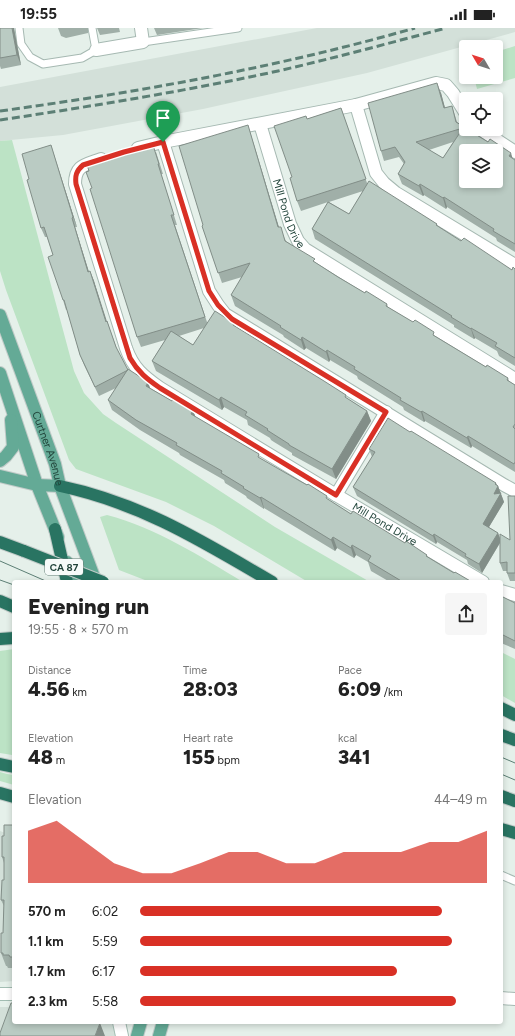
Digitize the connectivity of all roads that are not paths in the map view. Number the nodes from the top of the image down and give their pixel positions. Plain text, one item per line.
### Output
1 (19, 28) edge
2 (92, 28) edge
3 (141, 28) edge
4 (238, 28) edge
5 (143, 42) junction
6 (96, 50) junction
7 (459, 103) edge
8 (356, 106) junction
9 (260, 124) junction
10 (491, 136) edge
11 (163, 142) junction
12 (124, 152) edge
13 (515, 152) edge
14 (110, 156) edge
15 (515, 265) edge
16 (0, 315) edge
17 (0, 373) edge
18 (515, 379) edge
19 (9, 401) junction
20 (386, 412) junction
21 (0, 461) edge
22 (0, 476) edge
23 (37, 485) junction
24 (60, 486) junction
25 (515, 491) edge
26 (336, 495) junction
27 (55, 529) junction
28 (0, 542) edge
29 (67, 580) edge
30 (73, 580) edge
31 (95, 580) edge
32 (98, 580) edge
33 (269, 580) edge
34 (480, 580) edge
35 (503, 591) edge
36 (515, 595) edge
37 (0, 601) edge
38 (12, 606) edge
39 (12, 638) edge
40 (0, 639) edge
41 (503, 709) edge
42 (515, 715) edge
43 (503, 736) edge
44 (515, 740) edge
45 (0, 764) edge
46 (12, 767) edge
47 (0, 793) edge
48 (12, 796) edge
49 (503, 797) edge
50 (515, 801) edge
51 (503, 830) edge
52 (515, 833) edge
53 (503, 876) edge
54 (515, 881) edge
55 (0, 994) edge
56 (12, 994) edge
57 (503, 998) edge
58 (515, 999) edge
59 (119, 1024) edge
60 (140, 1024) edge
61 (162, 1024) edge
62 (122, 1036) edge
63 (137, 1036) edge
64 (159, 1036) edge

1 - 6 lane
2 - 6 lane
3 - 5 street
4 - 5 lane
5 - 6 street
7 - 8 street
8 - 9 street
8 - 15 street
9 - 11 street
9 - 18 street, Mill Pond Drive
10 - 13 street
11 - 12 street
11 - 20 street
14 - 26 street, Mill Pond Drive
16 - 24 main road, Curtner Avenue
17 - 19 main road, Curtner Avenue
19 - 21 main road
19 - 23 main road, Curtner Avenue
20 - 25 street
20 - 26 street
22 - 23 main road
23 - 24 main road
23 - 27 main road, Curtner Avenue
24 - 31 main road, Curtner Avenue
24 - 33 highway
26 - 34 street, Mill Pond Drive
27 - 29 highway
27 - 30 main road, Curtner Avenue
28 - 32 highway, CA 87, bridge
35 - 36 street
37 - 38 highway
39 - 40 highway
41 - 42 highway
43 - 44 highway
45 - 46 highway
47 - 48 highway
49 - 50 highway
51 - 52 highway
53 - 54 lane
55 - 56 street
57 - 58 street
59 - 62 street
60 - 63 main road
61 - 64 main road

